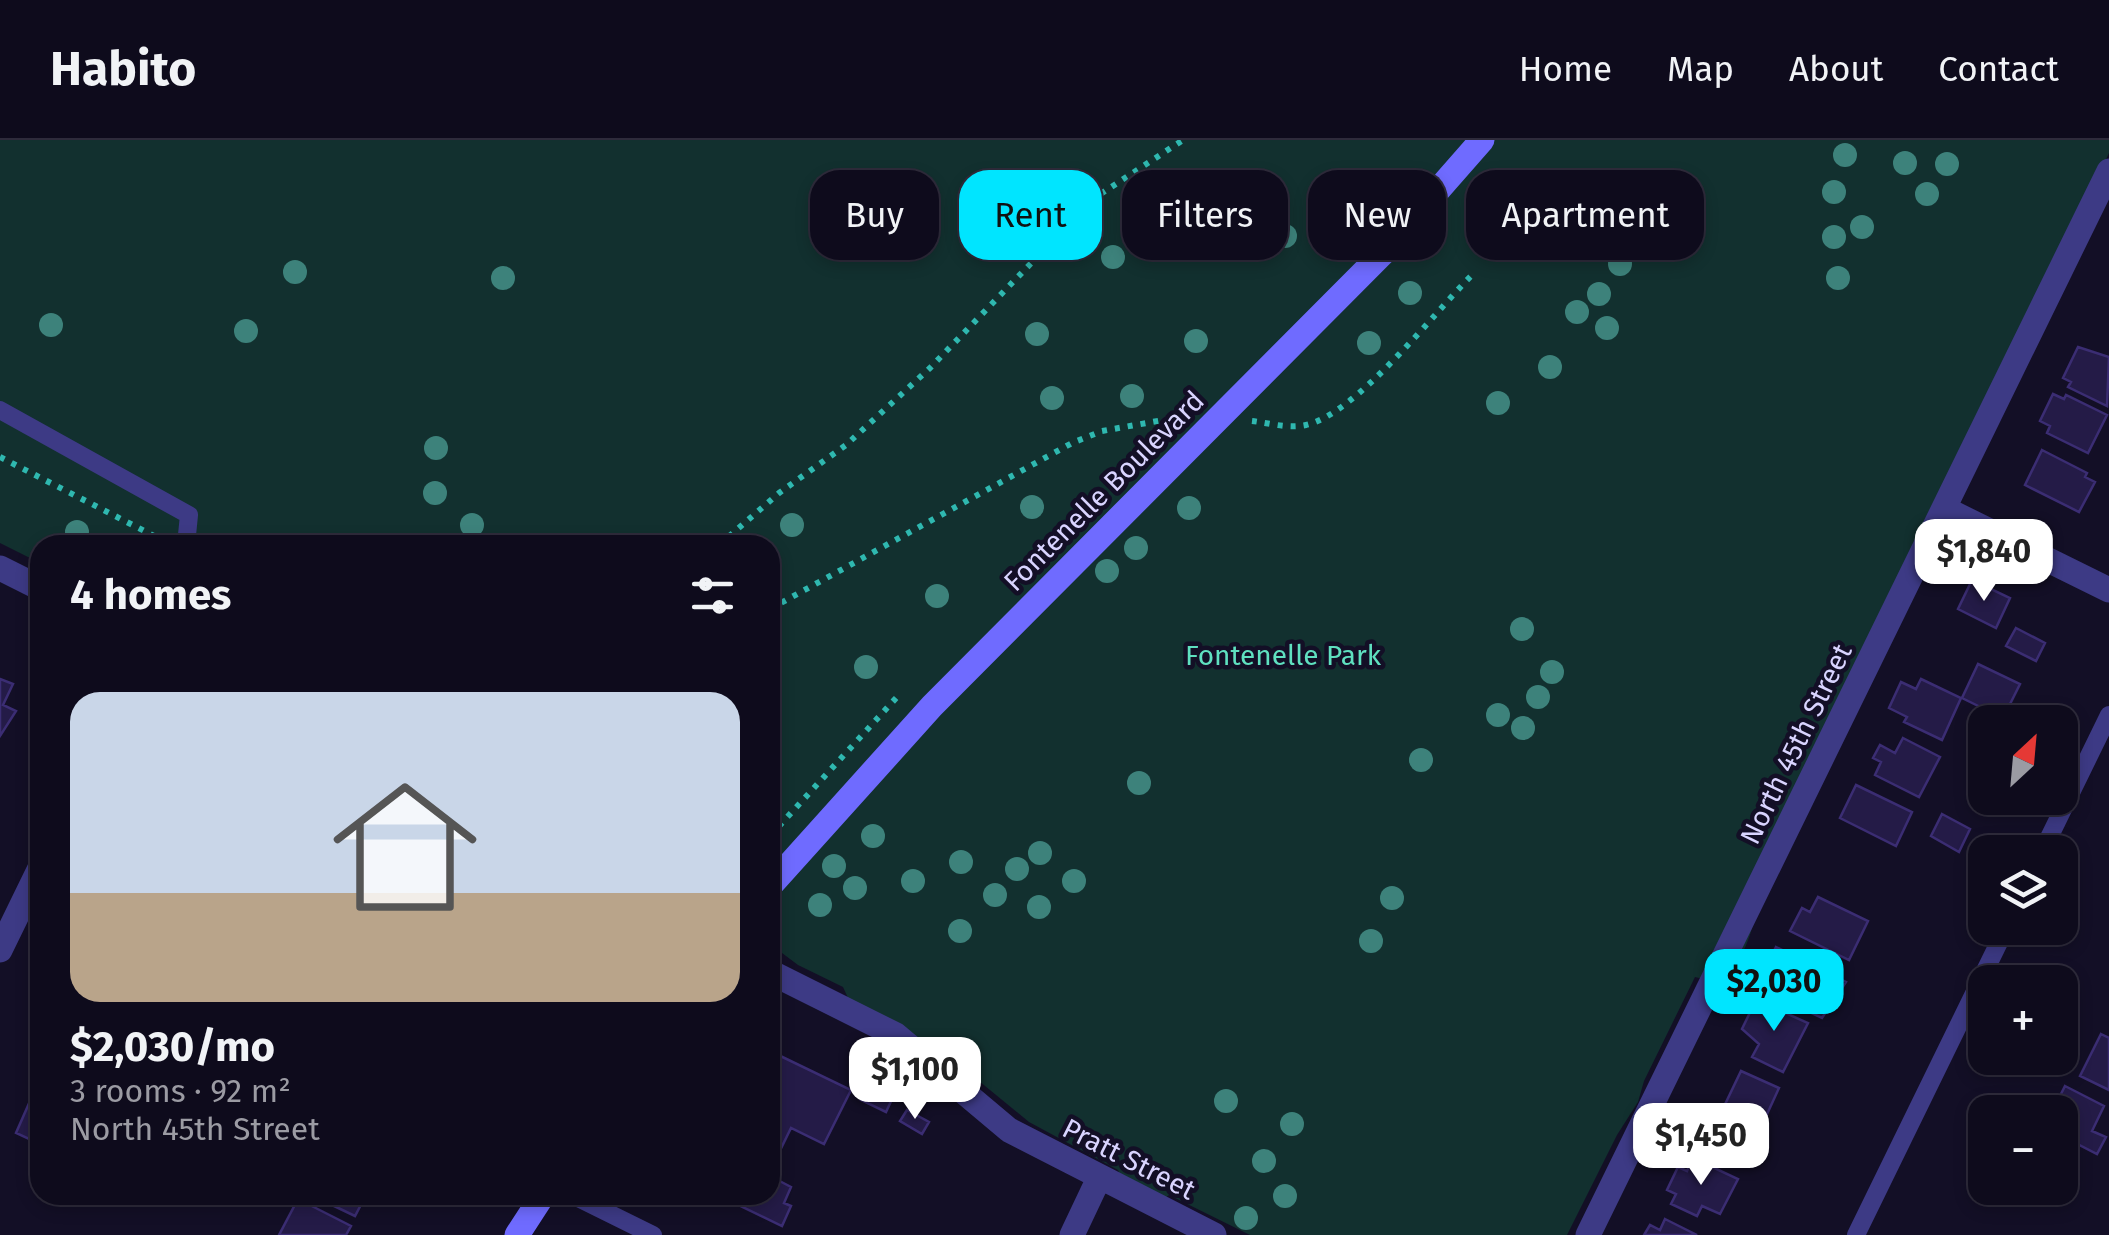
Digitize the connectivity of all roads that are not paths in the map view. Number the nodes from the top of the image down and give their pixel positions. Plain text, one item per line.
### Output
1 (1482, 140) edge
2 (2109, 172) edge
3 (0, 410) edge
4 (1946, 509) junction
5 (187, 535) edge
6 (0, 568) edge
7 (30, 583) edge
8 (2109, 590) edge
9 (2109, 715) edge
10 (2050, 835) edge
11 (780, 875) edge
12 (30, 888) edge
13 (1998, 945) edge
14 (0, 950) edge
15 (780, 977) edge
16 (1099, 1178) junction
17 (536, 1205) edge
18 (592, 1205) edge
19 (517, 1235) edge
20 (652, 1235) edge
21 (1072, 1235) edge
22 (1214, 1235) edge
23 (1588, 1235) edge
24 (1856, 1235) edge

1 - 11 main road, Fontenelle Boulevard
2 - 4 street, North 45th Street
3 - 5 lane
4 - 8 street
4 - 23 street, North 45th Street
6 - 7 street
9 - 10 lane
12 - 14 street
13 - 24 lane
15 - 16 street, Pratt Street
16 - 21 street
16 - 22 street, Pratt Street
17 - 19 main road
18 - 20 lane

